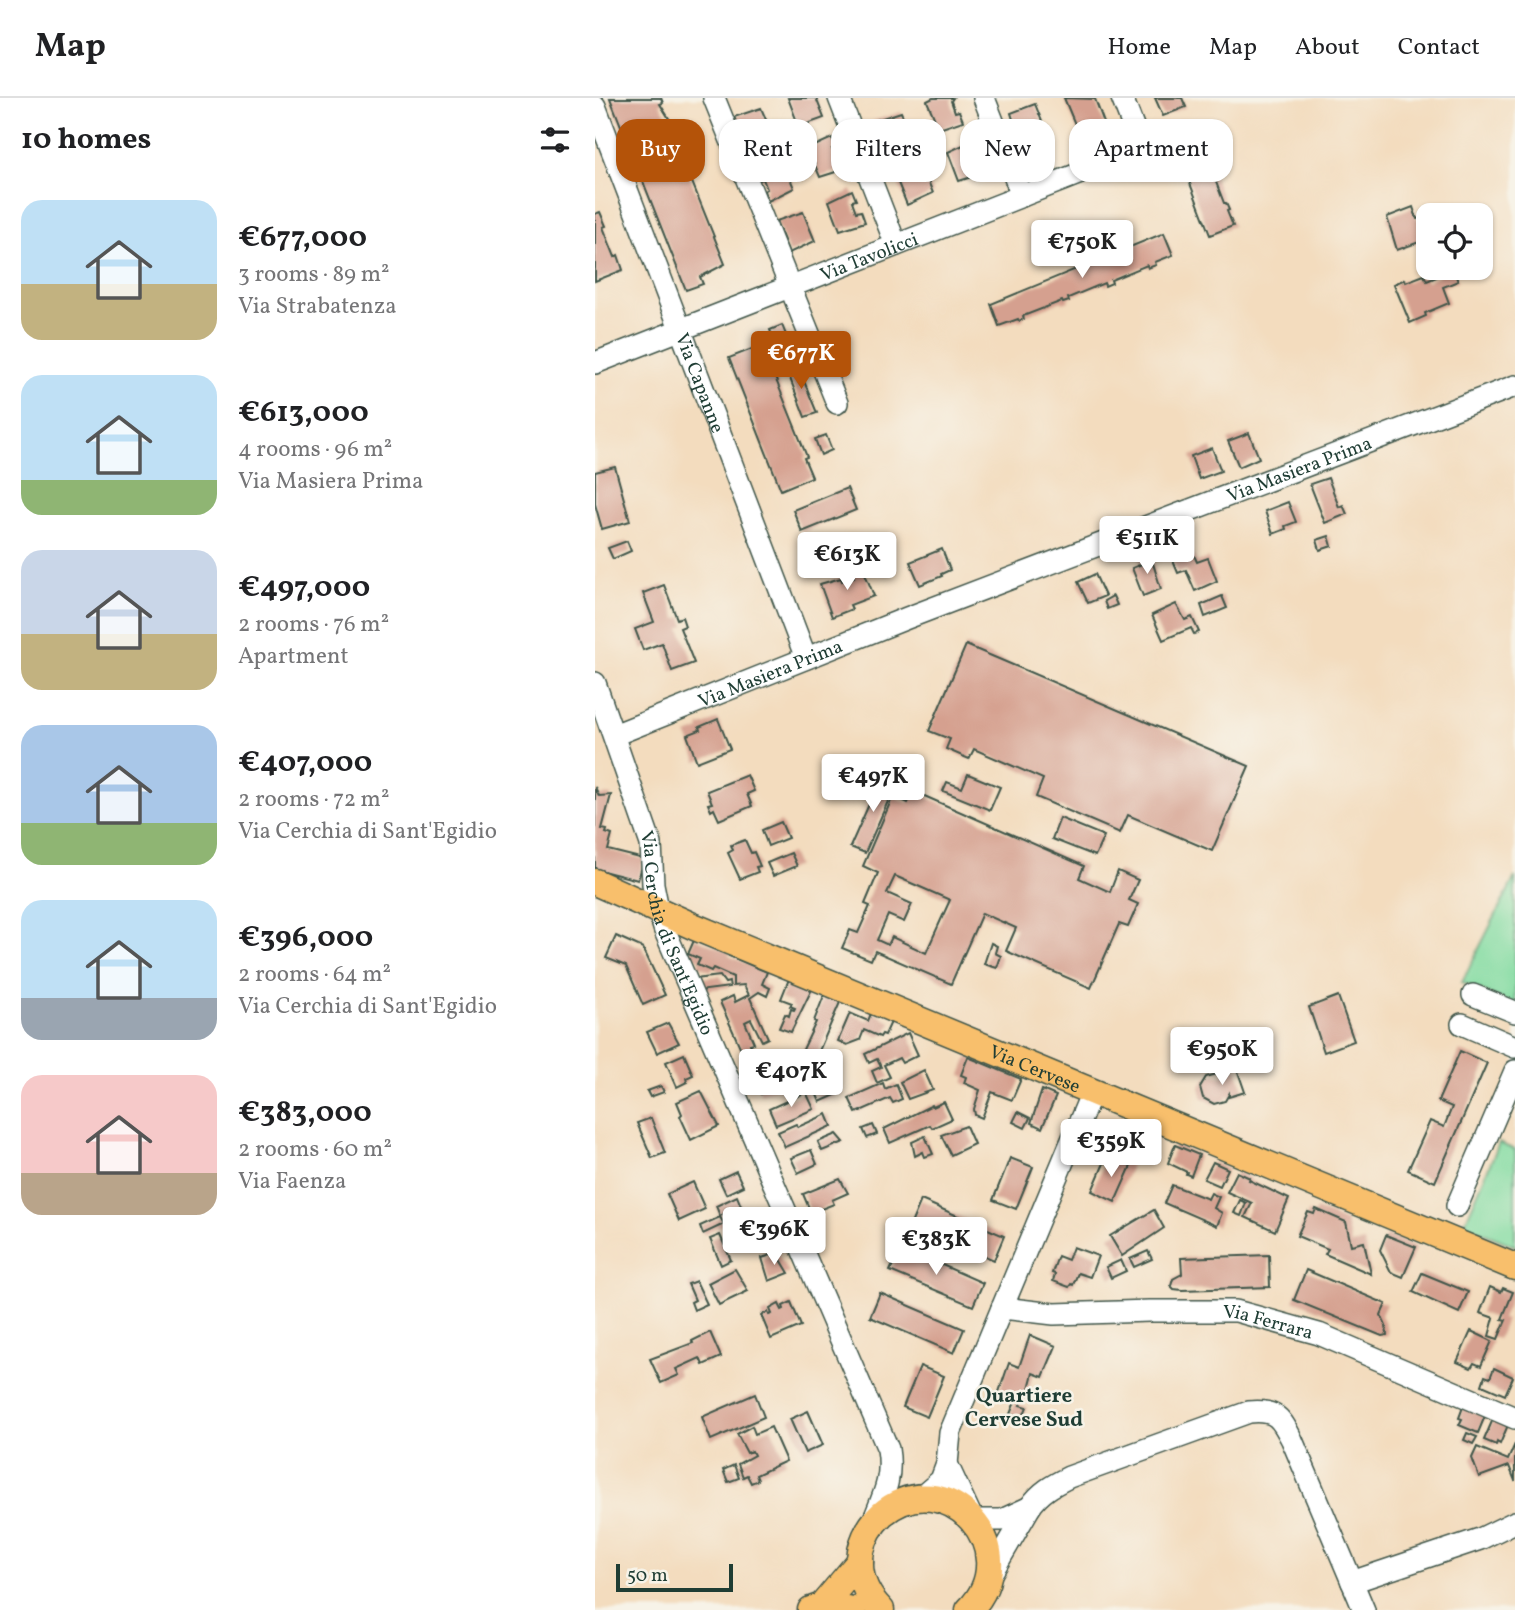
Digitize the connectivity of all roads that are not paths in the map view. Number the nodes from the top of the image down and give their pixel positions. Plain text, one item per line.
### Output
1 (714, 98) edge
2 (839, 98) edge
3 (984, 98) edge
4 (1122, 98) edge
5 (595, 106) edge
6 (1022, 196) junction
7 (896, 245) junction
8 (790, 285) junction
9 (681, 329) junction
10 (595, 363) edge
11 (1515, 386) edge
12 (837, 403) dead end
13 (806, 658) junction
14 (595, 683) edge
15 (614, 735) junction
16 (595, 882) edge
17 (658, 909) junction
18 (1473, 995) dead end
19 (1515, 1012) edge
20 (1462, 1024) dead end
21 (1515, 1047) edge
22 (1515, 1071) edge
23 (1092, 1092) junction
24 (1457, 1206) dead end
25 (1515, 1267) edge
26 (1002, 1308) junction
27 (1515, 1418) edge
28 (947, 1464) junction
29 (920, 1498) junction
30 (1030, 1507) junction
31 (973, 1520) junction
32 (1515, 1522) edge
33 (871, 1527) junction
34 (860, 1561) junction
35 (1352, 1582) junction
36 (986, 1584) junction
37 (816, 1608) edge
38 (853, 1610) edge
39 (881, 1610) edge
40 (969, 1610) edge
41 (1364, 1610) edge

1 - 8 street
2 - 7 street
3 - 6 street
4 - 6 street, Via Tavolicci
5 - 9 street, Via Capanne
6 - 7 street, Via Tavolicci
7 - 8 street, Via Tavolicci
8 - 9 street, Via Tavolicci
8 - 12 street
9 - 10 street, Via Tavolicci
9 - 13 street, Via Capanne
11 - 13 street, Via Masiera Prima
13 - 15 street, Via Masiera Prima
14 - 15 street, Via Cerchia di Sant'Egidio
15 - 17 street, Via Cerchia di Sant'Egidio
16 - 17 main road, Via Cervese
17 - 23 main road, Via Cervese
17 - 33 street, Via Cerchia di Sant'Egidio
18 - 19 street
20 - 21 street
22 - 24 street
23 - 25 main road, Via Cervese
23 - 26 street
26 - 27 street, Via Ferrara
26 - 28 street
28 - 29 street
28 - 31 street
29 - 31 main road
29 - 33 main road
30 - 31 street
30 - 35 street
30 - 36 street
31 - 36 main road
32 - 35 street
33 - 34 main road
34 - 37 main road
34 - 39 main road
35 - 41 street
36 - 40 main road
37 - 38 main road

